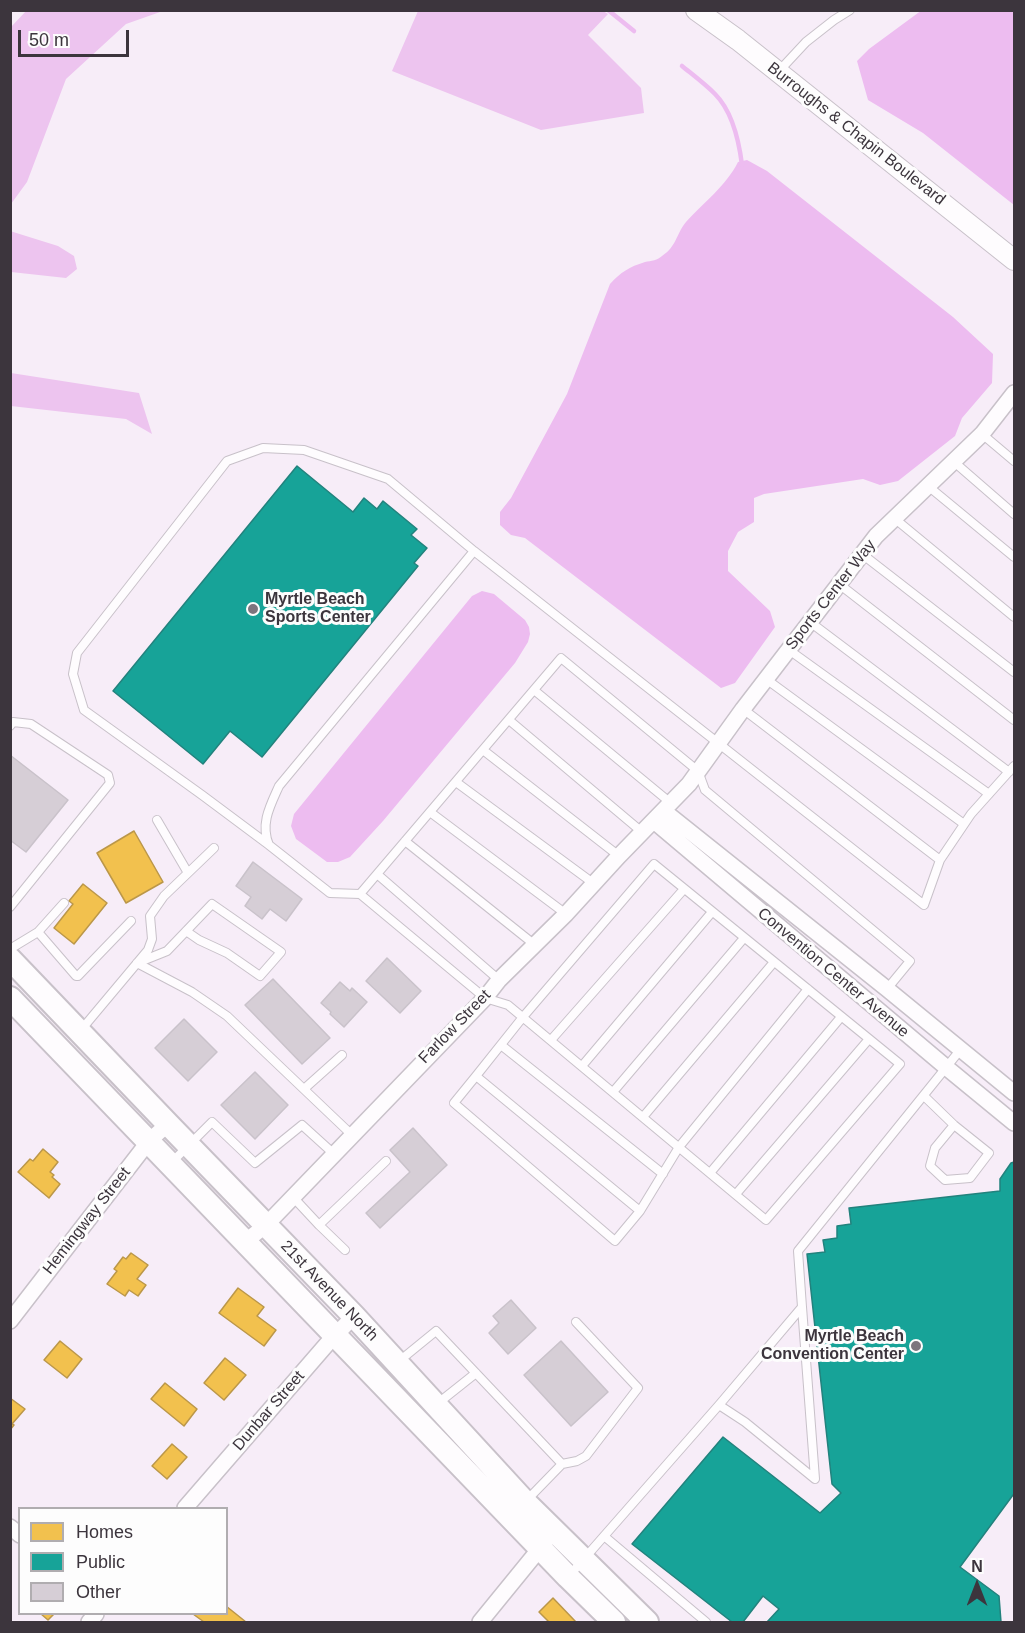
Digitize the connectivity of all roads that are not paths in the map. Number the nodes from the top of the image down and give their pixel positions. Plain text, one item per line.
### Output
1 (696, 10) edge
2 (850, 10) edge
3 (778, 72) junction
4 (1014, 260) edge
5 (1013, 399) edge
6 (982, 434) junction
7 (953, 461) junction
8 (1014, 461) edge
9 (928, 486) junction
10 (1014, 514) edge
11 (894, 518) junction
12 (474, 551) junction
13 (862, 554) junction
14 (1014, 557) edge
15 (839, 584) junction
16 (1014, 617) edge
17 (810, 622) junction
18 (789, 650) junction
19 (1014, 672) edge
20 (766, 679) junction
21 (534, 690) junction
22 (743, 709) junction
23 (509, 720) junction
24 (1014, 720) edge
25 (10, 726) edge
26 (718, 744) junction
27 (483, 750) junction
28 (1012, 769) edge
29 (698, 771) junction
30 (456, 782) junction
31 (989, 794) junction
32 (430, 812) junction
33 (658, 817) junction
34 (157, 820) dead end
35 (964, 824) junction
36 (405, 841) junction
37 (268, 845) junction
38 (214, 848) dead end
39 (619, 856) junction
40 (940, 860) junction
41 (188, 873) junction
42 (377, 874) junction
43 (593, 884) junction
44 (684, 889) junction
45 (360, 894) junction
46 (64, 903) dead end
47 (11, 905) edge
48 (712, 912) junction
49 (566, 914) junction
50 (131, 921) dead end
51 (186, 931) junction
52 (38, 932) junction
53 (744, 938) junction
54 (535, 945) junction
55 (10, 949) edge
56 (10, 959) edge
57 (774, 962) junction
58 (137, 963) junction
59 (499, 980) junction
60 (808, 989) junction
61 (888, 989) junction
62 (10, 998) edge
63 (485, 998) junction
64 (522, 1017) junction
65 (842, 1017) junction
66 (80, 1031) junction
67 (551, 1040) junction
68 (869, 1040) junction
69 (501, 1045) junction
70 (961, 1049) junction
71 (60, 1050) junction
72 (342, 1055) dead end
73 (582, 1066) junction
74 (947, 1068) junction
75 (476, 1076) junction
76 (304, 1089) junction
77 (613, 1092) junction
78 (1014, 1094) edge
79 (924, 1096) junction
80 (643, 1117) junction
81 (1014, 1123) edge
82 (168, 1124) junction
83 (954, 1125) junction
84 (352, 1135) junction
85 (148, 1141) junction
86 (189, 1146) junction
87 (679, 1147) junction
88 (334, 1154) junction
89 (386, 1161) dead end
90 (170, 1164) junction
91 (710, 1173) junction
92 (663, 1174) junction
93 (736, 1194) junction
94 (292, 1196) junction
95 (640, 1211) junction
96 (266, 1225) junction
97 (320, 1225) junction
98 (245, 1242) junction
99 (345, 1250) dead end
100 (801, 1307) junction
101 (354, 1316) junction
102 (10, 1321) edge
103 (576, 1322) dead end
104 (335, 1335) junction
105 (397, 1362) junction
106 (476, 1373) junction
107 (436, 1405) junction
108 (719, 1405) junction
109 (562, 1464) junction
110 (525, 1502) junction
111 (187, 1507) edge
112 (554, 1530) junction
113 (604, 1536) junction
114 (540, 1548) junction
115 (583, 1559) junction
116 (568, 1577) junction
117 (480, 1623) edge
118 (614, 1623) edge
119 (647, 1623) edge
120 (706, 1623) edge

1 - 3 street, Burroughs & Chapin Boulevard
2 - 3 lane
3 - 4 street, Burroughs & Chapin Boulevard
5 - 6 street, Sports Center Way
6 - 7 street, Sports Center Way
6 - 8 lane
7 - 9 street, Sports Center Way
7 - 10 lane
9 - 11 street, Sports Center Way
9 - 14 lane
11 - 13 street, Sports Center Way
11 - 16 lane
12 - 26 lane
12 - 37 lane
12 - 37 lane
13 - 15 street, Sports Center Way
13 - 19 lane
15 - 17 street, Sports Center Way
15 - 24 lane
17 - 18 street, Sports Center Way
17 - 28 lane
18 - 20 street, Sports Center Way
18 - 31 lane
20 - 22 street, Sports Center Way
20 - 35 lane
21 - 23 lane
21 - 29 lane
21 - 33 lane
22 - 26 street, Sports Center Way
22 - 40 lane
23 - 27 lane
23 - 33 lane
25 - 47 lane
26 - 29 street, Sports Center Way
26 - 40 lane
27 - 30 lane
27 - 39 lane
28 - 31 lane
29 - 33 street, Sports Center Way
29 - 61 lane
30 - 32 lane
30 - 43 lane
31 - 35 lane
32 - 36 lane
32 - 49 lane
33 - 39 street, Farlow Street
33 - 61 street, Convention Center Avenue
33 - 74 street, Convention Center Avenue
34 - 41 lane
35 - 40 lane
36 - 42 lane
36 - 54 lane
37 - 45 lane
38 - 41 lane
39 - 43 street, Farlow Street
41 - 58 lane
42 - 45 lane
42 - 59 lane
43 - 49 street, Farlow Street
44 - 48 lane
44 - 64 lane
44 - 67 lane
45 - 63 lane
46 - 52 lane
48 - 53 lane
48 - 73 lane
49 - 54 street, Farlow Street
50 - 52 lane
51 - 51 lane
51 - 58 lane
52 - 55 lane
53 - 57 lane
53 - 77 lane
54 - 59 street, Farlow Street
56 - 66 main road, 21st Avenue North
57 - 60 lane
57 - 80 lane
58 - 66 lane
58 - 76 lane
59 - 63 street, Farlow Street
60 - 65 lane
60 - 87 lane
61 - 70 street, Convention Center Avenue
62 - 71 main road, 21st Avenue North
63 - 64 lane
63 - 84 street, Farlow Street
64 - 67 lane
64 - 69 lane
65 - 68 lane
65 - 91 lane
66 - 71 street
66 - 82 main road, 21st Avenue North
67 - 73 lane
68 - 93 lane
68 - 93 lane
69 - 75 lane
69 - 92 lane
70 - 74 lane
70 - 78 street, Convention Center Avenue
71 - 85 main road, 21st Avenue North
72 - 76 lane
73 - 77 lane
74 - 79 lane
74 - 81 street, Convention Center Avenue
75 - 95 lane
75 - 95 lane
76 - 84 lane
77 - 80 lane
79 - 83 lane
79 - 100 lane
80 - 87 lane
82 - 85 street, Hemingway Street
82 - 86 main road, 21st Avenue North
83 - 83 lane
84 - 88 street, Farlow Street
85 - 90 main road, 21st Avenue North
85 - 102 street, Hemingway Street
86 - 88 lane
86 - 90 lane
86 - 96 main road, 21st Avenue North
87 - 91 lane
87 - 92 lane
88 - 94 street, Farlow Street
89 - 97 lane
90 - 98 main road, 21st Avenue North
91 - 93 lane
92 - 95 lane
94 - 96 street, Farlow Street
94 - 97 lane
96 - 98 street, Farlow Street
96 - 101 main road, 21st Avenue North
97 - 99 lane
98 - 104 main road, 21st Avenue North
100 - 108 lane
100 - 108 lane
101 - 104 street, Dunbar Street
101 - 105 main road, 21st Avenue North
103 - 109 lane
104 - 111 street, Dunbar Street
104 - 114 main road, 21st Avenue North
105 - 106 lane
105 - 107 main road, 21st Avenue North
106 - 107 lane
106 - 109 lane
107 - 110 main road, 21st Avenue North
108 - 113 lane
109 - 110 lane
110 - 112 main road, 21st Avenue North
112 - 114 street
112 - 115 main road, 21st Avenue North
113 - 115 lane
113 - 120 lane
114 - 116 main road, 21st Avenue North
114 - 117 street
115 - 116 lane
115 - 119 main road, 21st Avenue North
116 - 118 main road, 21st Avenue North

